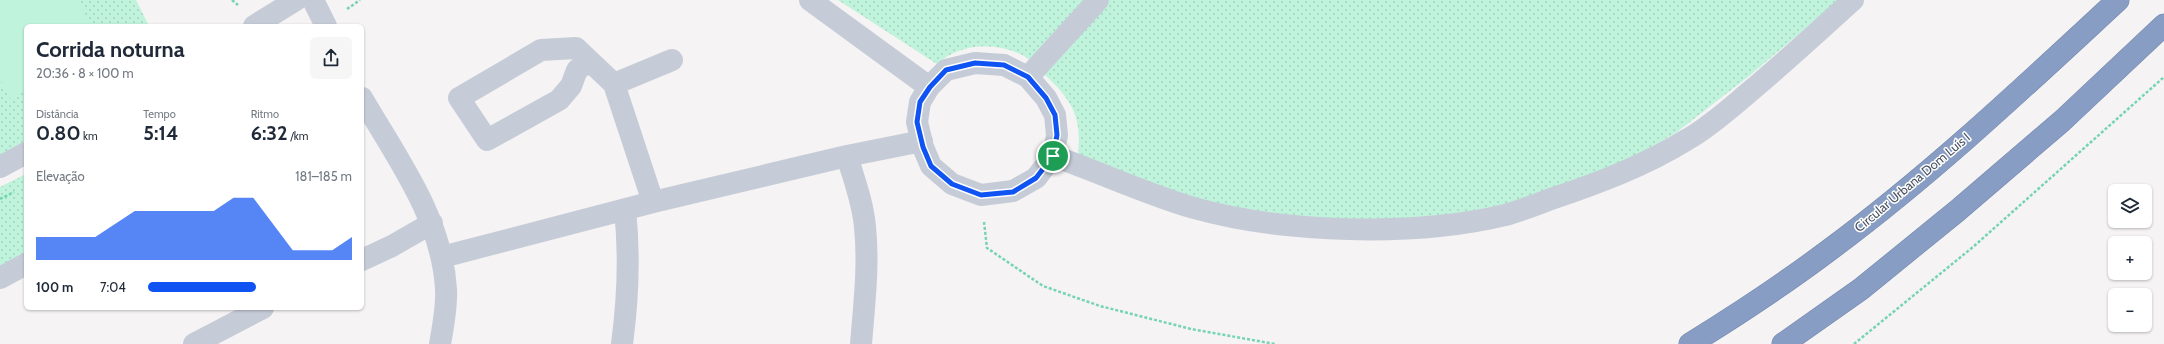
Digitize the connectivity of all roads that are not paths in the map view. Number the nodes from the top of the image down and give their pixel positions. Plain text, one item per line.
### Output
1 (296, 0) edge
2 (313, 0) edge
3 (810, 0) edge
4 (1098, 0) edge
5 (1853, 0) edge
6 (2118, 0) edge
7 (257, 24) edge
8 (325, 24) edge
9 (2164, 25) edge
10 (672, 60) dead end
11 (589, 61) junction
12 (1028, 77) junction
13 (614, 84) junction
14 (930, 87) junction
15 (364, 101) edge
16 (922, 141) junction
17 (24, 154) edge
18 (847, 156) junction
19 (1053, 156) junction
20 (0, 167) edge
21 (653, 202) junction
22 (626, 210) junction
23 (432, 223) junction
24 (442, 257) junction
25 (364, 259) edge
26 (24, 265) edge
27 (0, 278) edge
28 (259, 310) edge
29 (194, 344) edge
30 (440, 344) edge
31 (622, 344) edge
32 (861, 344) edge
33 (1690, 344) edge
34 (1783, 344) edge

1 - 7 street
2 - 8 street
3 - 14 street
4 - 12 street
5 - 19 street
6 - 33 highway, Circular Urbana Dom Luís I
9 - 34 highway
10 - 13 street
11 - 11 street
11 - 13 street
12 - 14 street
12 - 19 street
13 - 21 street
14 - 16 street
15 - 23 street
16 - 18 street
16 - 19 street
17 - 20 street
18 - 21 street
18 - 32 street
21 - 22 street
22 - 24 street
22 - 31 street
23 - 24 street
23 - 25 street
24 - 30 street
26 - 27 street
28 - 29 street

